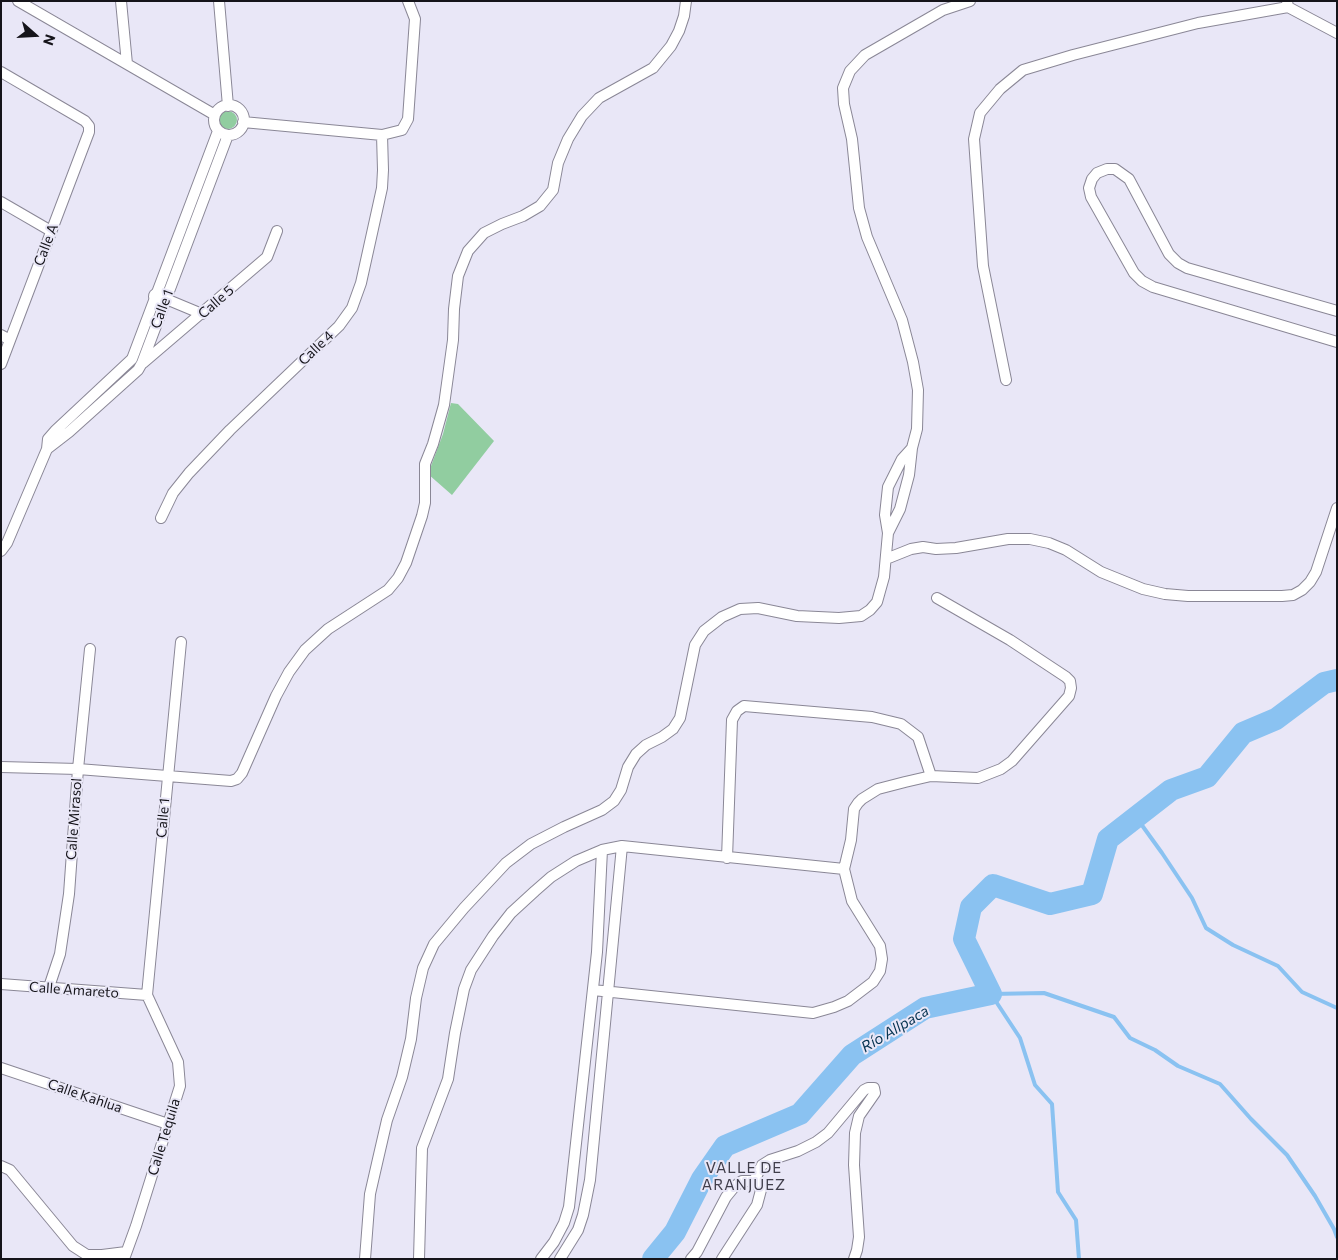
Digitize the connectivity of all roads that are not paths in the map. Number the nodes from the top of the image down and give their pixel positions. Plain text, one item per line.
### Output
1 (18, 1) edge
2 (121, 1) edge
3 (219, 1) edge
4 (408, 1) edge
5 (686, 1) edge
6 (970, 1) edge
7 (1288, 4) edge
8 (1337, 33) edge
9 (126, 64) junction
10 (1, 72) edge
11 (228, 106) junction
12 (215, 115) junction
13 (243, 122) junction
14 (218, 131) junction
15 (382, 134) junction
16 (228, 135) junction
17 (1, 202) edge
18 (51, 231) junction
19 (277, 231) dead end
20 (161, 298) junction
21 (1337, 311) edge
22 (202, 314) junction
23 (6, 338) edge
24 (1337, 342) edge
25 (142, 363) junction
26 (1, 364) edge
27 (1006, 380) dead end
28 (912, 448) junction
29 (47, 449) junction
30 (1337, 508) edge
31 (161, 518) dead end
32 (888, 534) junction
33 (1, 551) edge
34 (886, 559) junction
35 (937, 598) dead end
36 (181, 642) dead end
37 (90, 649) dead end
38 (1, 767) edge
39 (78, 769) junction
40 (166, 775) junction
41 (931, 776) junction
42 (622, 846) junction
43 (602, 850) junction
44 (727, 858) junction
45 (844, 869) junction
46 (1, 984) edge
47 (49, 987) junction
48 (593, 990) junction
49 (608, 993) junction
50 (147, 995) junction
51 (1, 1068) edge
52 (168, 1124) junction
53 (1, 1166) edge
54 (754, 1181) junction
55 (125, 1255) edge
56 (365, 1259) edge
57 (419, 1259) edge
58 (541, 1259) edge
59 (560, 1259) edge
60 (691, 1259) edge
61 (722, 1259) edge
62 (854, 1259) edge

1 - 9 street
2 - 9 street
3 - 11 street
4 - 15 street
5 - 40 street
6 - 28 street
7 - 8 street
7 - 27 street
9 - 12 street
10 - 18 street, Calle A
11 - 12 street
11 - 13 street
12 - 14 street
13 - 15 street
13 - 16 street
14 - 16 street
14 - 20 street, Calle 1
15 - 31 street, Calle 4
16 - 20 street, Calle 1
17 - 18 street
18 - 23 street, Calle A
19 - 22 street, Calle 5
20 - 22 street
20 - 25 street, Calle 1
20 - 29 street, Calle 1
21 - 24 street
22 - 25 street, Calle 5
23 - 26 street, Calle A
25 - 29 street, Calle 1
28 - 32 street
28 - 32 street
29 - 33 street, Calle 1
30 - 34 street
32 - 34 street
34 - 56 street
35 - 41 street
36 - 40 street, Calle 1
37 - 39 street, Calle Mirasol
38 - 39 street
39 - 40 street
39 - 47 street, Calle Mirasol
40 - 50 street, Calle 1
41 - 44 street
41 - 45 street
42 - 43 street
42 - 44 street
42 - 49 street
43 - 48 street
43 - 57 street
44 - 45 street
45 - 49 street
46 - 47 street, Calle Amareto
47 - 50 street, Calle Amareto
48 - 49 street
48 - 58 street
49 - 59 street
50 - 52 street, Calle Tequila
51 - 52 street, Calle Kahlua
52 - 55 street, Calle Tequila
53 - 55 street
54 - 60 street
54 - 61 street
54 - 62 street

